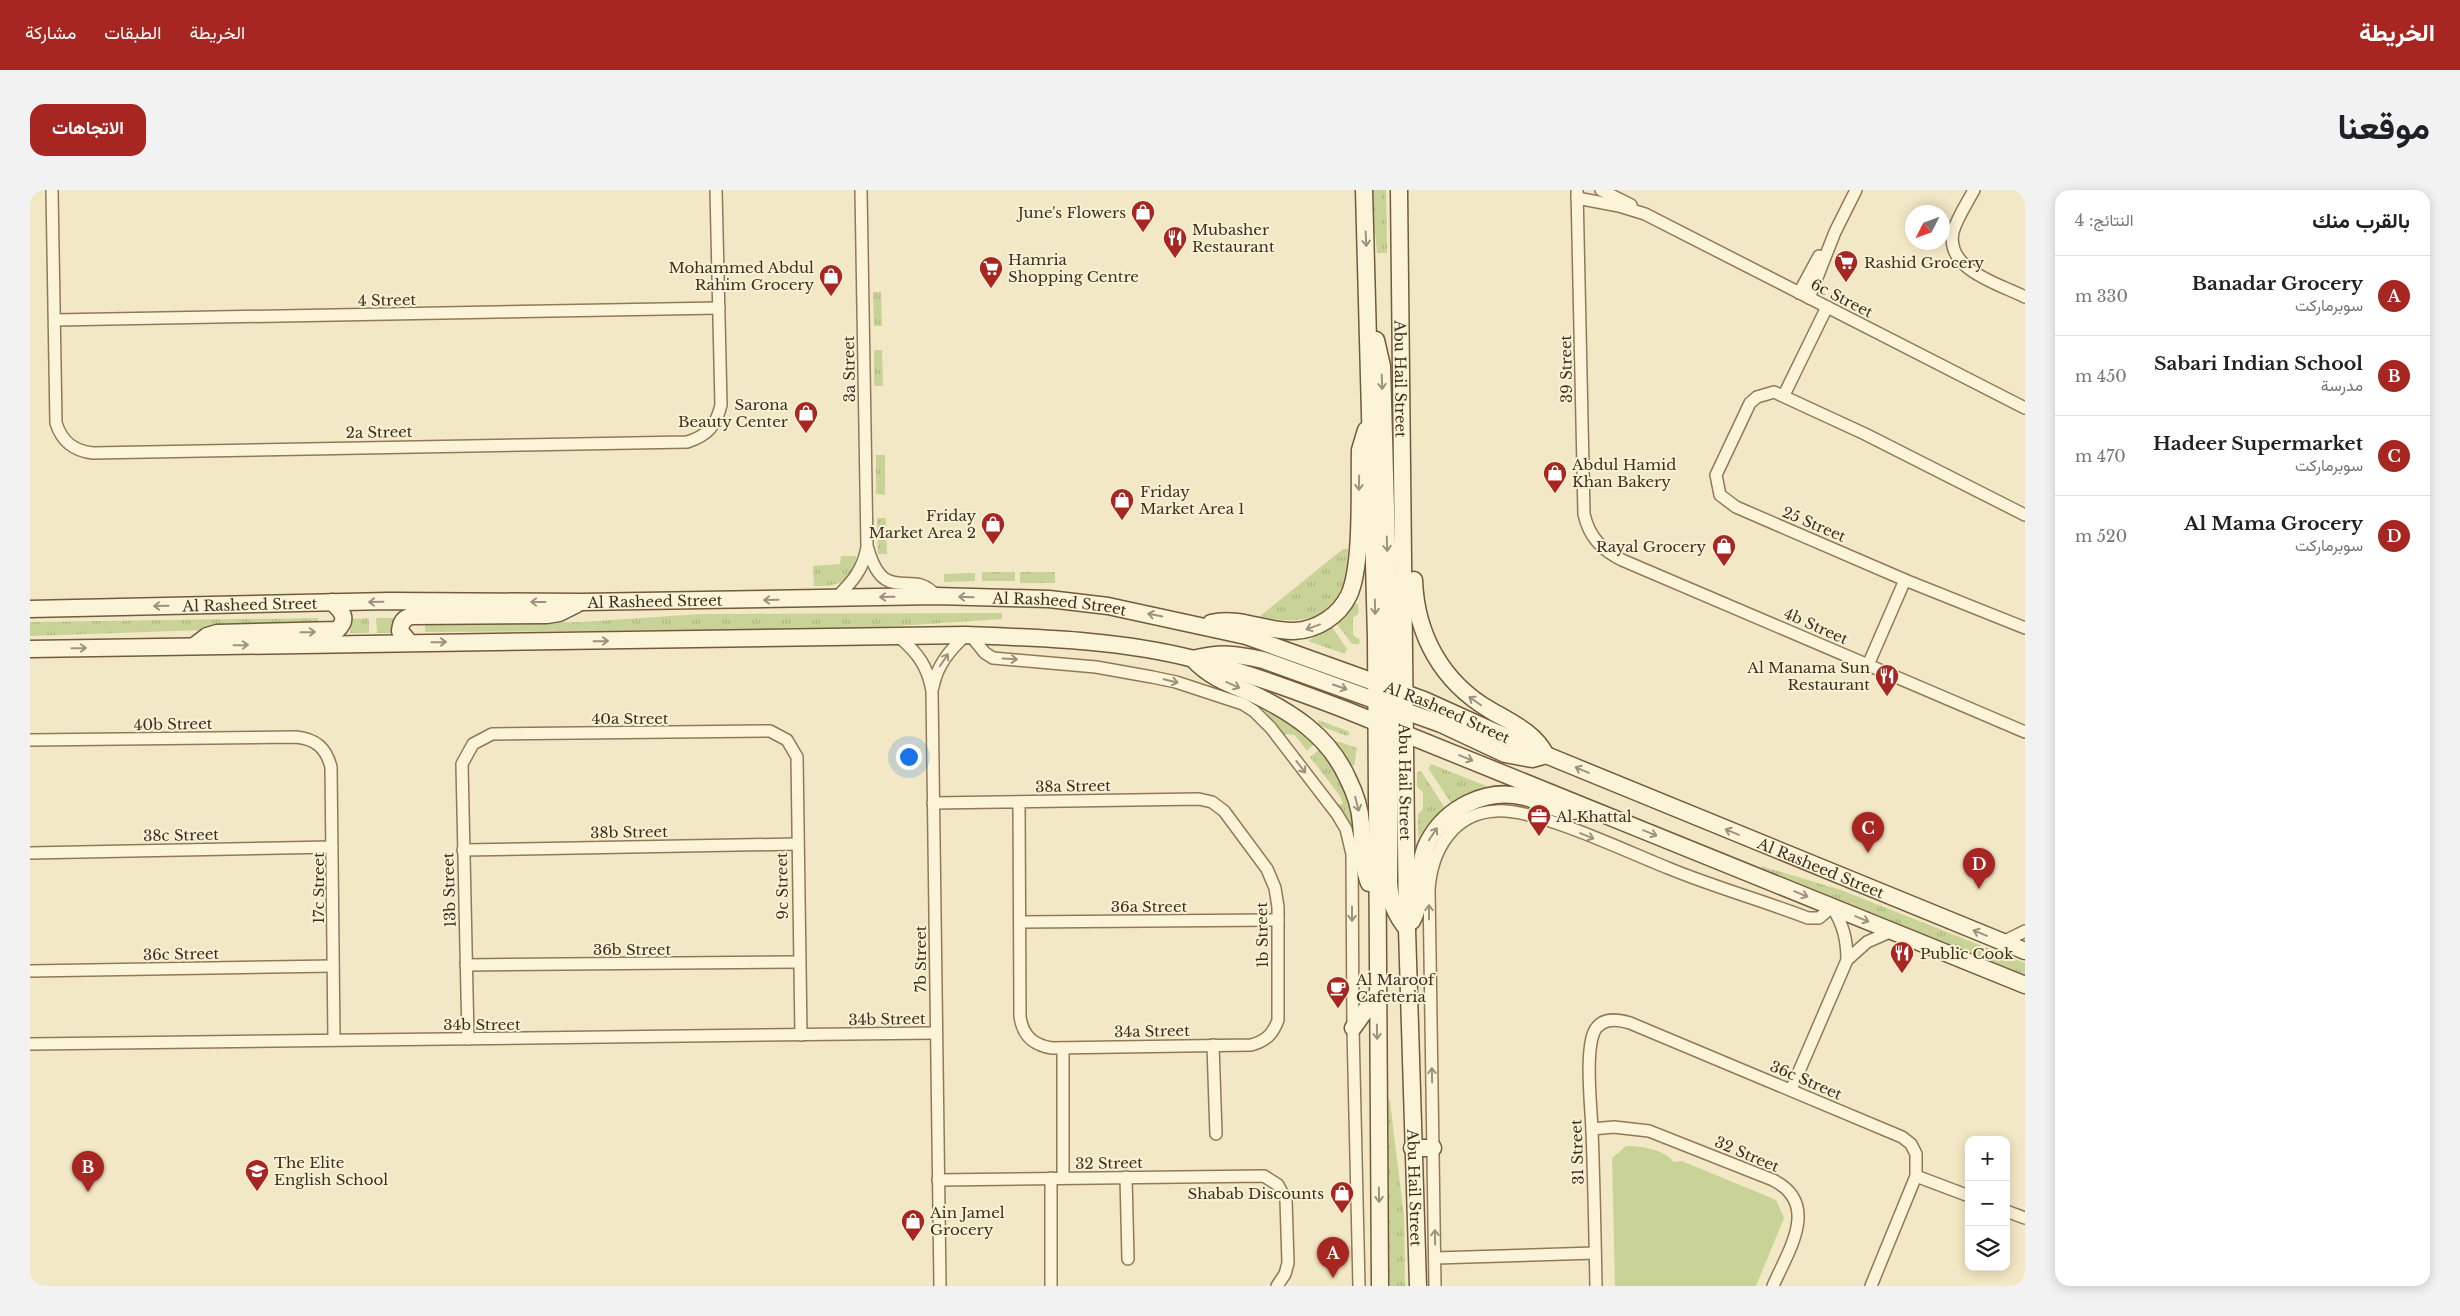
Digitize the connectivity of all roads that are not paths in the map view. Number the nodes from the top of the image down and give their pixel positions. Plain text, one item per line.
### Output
1 (52, 190) edge
2 (716, 190) edge
3 (861, 190) edge
4 (1364, 190) edge
5 (1400, 190) edge
6 (1601, 190) edge
7 (1856, 190) edge
8 (1974, 190) edge
9 (1577, 194) edge
10 (1645, 214) junction
11 (1804, 295) junction
12 (2025, 297) edge
13 (1828, 307) junction
14 (719, 308) junction
15 (1368, 317) junction
16 (55, 320) junction
17 (1784, 396) junction
18 (2025, 408) edge
19 (1371, 418) junction
20 (1404, 512) junction
21 (2025, 515) edge
22 (1598, 543) joint
23 (867, 547) junction
24 (1905, 580) junction
25 (936, 596) junction
26 (835, 599) junction
27 (332, 602) junction
28 (582, 602) junction
29 (30, 608) edge
30 (1202, 626) junction
31 (2025, 628) edge
32 (969, 635) junction
33 (899, 638) junction
34 (409, 642) junction
35 (194, 646) junction
36 (30, 649) edge
37 (1193, 659) junction
38 (1868, 665) junction
39 (1391, 688) junction
40 (932, 691) junction
41 (1391, 705) junction
42 (1376, 722) junction
43 (1398, 730) junction
44 (2025, 732) edge
45 (30, 740) edge
46 (788, 740) joint
47 (316, 742) joint
48 (473, 744) joint
49 (1546, 755) junction
50 (1019, 802) junction
51 (1212, 802) joint
52 (933, 803) junction
53 (1589, 808) junction
54 (797, 844) junction
55 (332, 847) junction
56 (463, 850) junction
57 (30, 853) edge
58 (1376, 896) junction
59 (1832, 907) junction
60 (1278, 920) junction
61 (1021, 922) junction
62 (1407, 929) junction
63 (1892, 931) junction
64 (2025, 931) edge
65 (2003, 942) junction
66 (2025, 951) edge
67 (1847, 960) junction
68 (799, 962) junction
69 (466, 965) junction
70 (333, 966) junction
71 (30, 971) edge
72 (2025, 985) edge
73 (1377, 994) junction
74 (1603, 1022) joint
75 (1353, 1028) junction
76 (1275, 1029) joint
77 (935, 1033) junction
78 (800, 1035) junction
79 (468, 1039) junction
80 (334, 1040) junction
81 (30, 1044) edge
82 (1213, 1045) junction
83 (1063, 1048) junction
84 (1791, 1090) junction
85 (1592, 1129) junction
86 (1216, 1134) dead end
87 (1412, 1148) junction
88 (1433, 1148) junction
89 (1916, 1176) junction
90 (1057, 1178) junction
91 (1126, 1178) junction
92 (938, 1180) junction
93 (1965, 1194) edge
94 (2010, 1212) edge
95 (2025, 1218) edge
96 (1595, 1253) junction
97 (1436, 1258) junction
98 (1128, 1259) dead end
99 (940, 1286) edge
100 (1051, 1286) edge
101 (1277, 1286) edge
102 (1359, 1286) edge
103 (1380, 1286) edge
104 (1418, 1286) edge
105 (1435, 1286) edge
106 (1596, 1286) edge
107 (1773, 1286) edge
108 (1870, 1286) edge

1 - 16 street
2 - 14 street
3 - 23 street, 3a Street
4 -> 15 main road, Abu Hail Street
5 - 20 main road, Abu Hail Street
6 - 10 street, 6c Street
7 - 11 street
8 - 12 street
9 - 10 street, 6c Street
9 - 22 street, 39 Street
10 - 11 street, 6c Street
11 - 13 street, 6c Street
13 - 17 street
13 - 18 street, 6c Street
14 - 16 street, 4 Street
14 - 16 street, 2a Street
15 - 19 main road, Abu Hail Street
15 -> 39 main road
17 - 21 street, 25 Street
17 - 24 street, 25 Street
19 -> 30 main road
19 -> 39 main road, Abu Hail Street
20 - 39 main road, Abu Hail Street
49 -> 20 main road
22 - 38 street, 4b Street
23 - 25 street, 3a Street
23 - 26 street, 3a Street
24 - 31 street, 25 Street
24 - 38 street
25 -> 26 main road, Al Rasheed Street
30 -> 25 main road, Al Rasheed Street
26 -> 28 main road, Al Rasheed Street
28 -> 27 main road, Al Rasheed Street
27 -> 29 main road, Al Rasheed Street
35 -> 27 main road
28 - 34 main road
30 - 39 main road, Al Rasheed Street
32 - 33 main road, Al Rasheed Street
32 - 37 main road, Al Rasheed Street
40 -> 32 street, 7b Street
32 -> 75 street
34 -> 33 main road, Al Rasheed Street
33 - 40 street, 7b Street
35 -> 34 main road, Al Rasheed Street
36 -> 35 main road, Al Rasheed Street
37 -> 41 main road
37 - 42 main road, Al Rasheed Street
37 -> 58 main road
38 - 44 street, 4b Street
39 - 41 main road, Abu Hail Street
39 - 41 main road, Abu Hail Street
39 - 49 main road, Al Rasheed Street
40 - 52 street, 7b Street
41 - 42 main road, Abu Hail Street
41 - 43 main road, Abu Hail Street
41 - 49 main road
42 - 43 main road, Al Rasheed Street
42 - 58 main road, Abu Hail Street
43 -> 53 main road, Al Rasheed Street
43 - 62 main road, Abu Hail Street
45 - 47 street, 40b Street
46 - 48 street, 40a Street
46 - 54 street, 9c Street
47 - 55 street, 17c Street
48 - 56 street, 13b Street
65 -> 49 main road, Al Rasheed Street
50 - 51 street, 38a Street
50 - 52 street, 38a Street
50 - 61 street
51 - 60 street, 1b Street
52 - 77 street, 7b Street
53 -> 59 main road, Al Rasheed Street
62 -> 53 main road
54 - 56 street, 38b Street
54 - 68 street, 9c Street
55 - 57 street, 38c Street
55 - 70 street, 17c Street
56 - 69 street, 13b Street
58 - 73 main road, Abu Hail Street
59 -> 63 main road, Al Rasheed Street
59 - 67 street
88 -> 59 street
60 - 61 street, 36a Street
60 - 76 street, 1b Street
61 - 83 street, 34a Street
62 - 87 main road, Abu Hail Street
63 - 67 street
63 - 72 main road, Al Rasheed Street
64 - 65 street
65 - 66 main road, Al Rasheed Street
67 - 84 street
68 - 69 street, 36b Street
68 - 78 street, 9c Street
69 - 79 street, 13b Street
70 - 71 street, 36c Street
70 - 80 street, 17c Street
73 - 75 main road
73 -> 103 main road, Abu Hail Street
74 - 84 street, 36c Street
74 - 85 street, 31 Street
75 - 102 street
76 - 82 street, 34a Street
77 - 78 street, 34b Street
77 - 92 street, 7b Street
78 - 79 street, 34b Street
79 - 80 street, 34b Street
80 - 81 street, 34b Street
82 - 83 street, 34a Street
82 - 86 street
83 - 90 street
84 - 89 street, 36c Street
85 - 96 street, 31 Street
85 - 107 street, 32 Street
87 - 88 main road
87 - 104 main road, Abu Hail Street
97 -> 88 street
89 - 93 street
89 - 108 street
90 - 91 street, 32 Street
90 - 92 street, 32 Street
90 - 100 street
91 - 98 street
91 - 101 street, 32 Street
92 - 99 street, 7b Street
94 - 95 street
96 - 97 street
96 - 106 street, 31 Street
97 - 105 street

